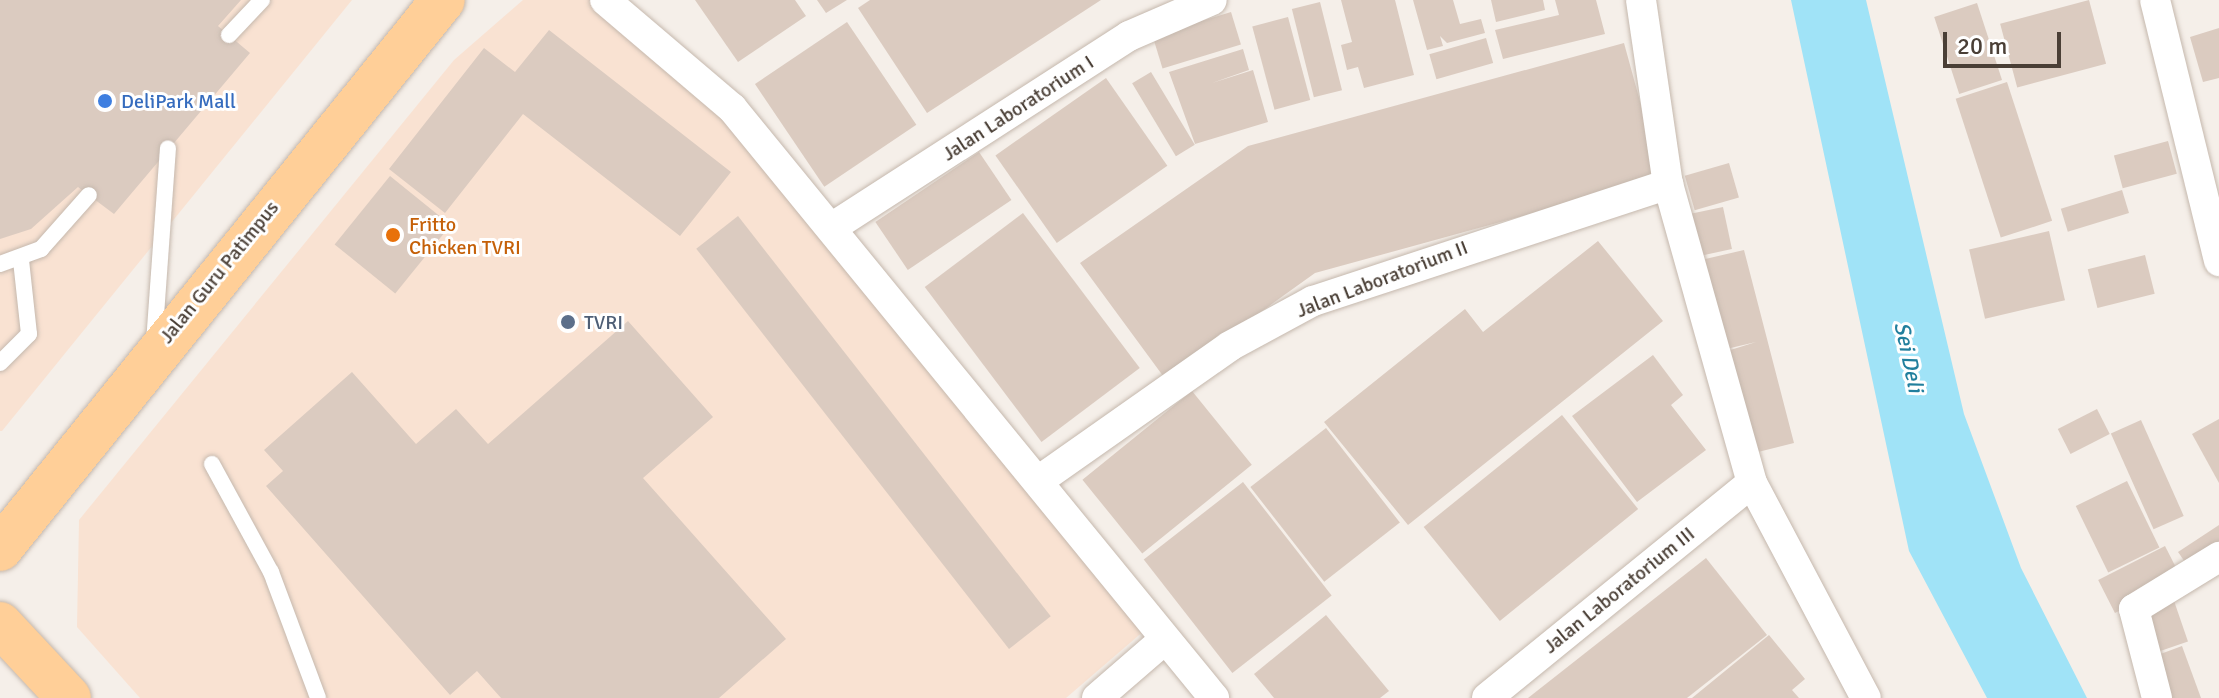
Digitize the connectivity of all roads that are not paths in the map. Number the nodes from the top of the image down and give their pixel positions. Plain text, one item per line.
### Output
1 (262, 0) edge
2 (443, 0) edge
3 (605, 0) edge
4 (1212, 0) edge
5 (1641, 0) edge
6 (2155, 0) edge
7 (229, 35) dead end
8 (168, 149) dead end
9 (1668, 184) junction
10 (89, 195) dead end
11 (831, 228) junction
12 (21, 260) junction
13 (2219, 261) edge
14 (0, 264) edge
15 (154, 354) junction
16 (0, 363) edge
17 (212, 464) dead end
18 (1041, 479) junction
19 (1752, 483) junction
20 (0, 549) edge
21 (2219, 557) edge
22 (0, 624) edge
23 (1165, 639) junction
24 (69, 698) edge
25 (318, 698) edge
26 (1097, 698) edge
27 (1214, 698) edge
28 (1487, 698) edge
29 (1866, 698) edge
30 (2157, 698) edge

1 - 7 lane
2 - 15 main road, Jalan Guru Patimpus
3 - 11 street
4 - 11 street, Jalan Laboratorium I
5 - 9 street
6 - 13 street
8 - 15 lane
9 - 18 street, Jalan Laboratorium II
9 - 19 street
10 - 12 lane
11 - 18 street
12 - 14 lane
12 - 16 lane
15 - 20 main road, Jalan Guru Patimpus
17 - 25 lane
18 - 23 street
19 - 28 street, Jalan Laboratorium III
19 - 29 street
21 - 30 street
22 - 24 main road
23 - 26 street
23 - 27 street

